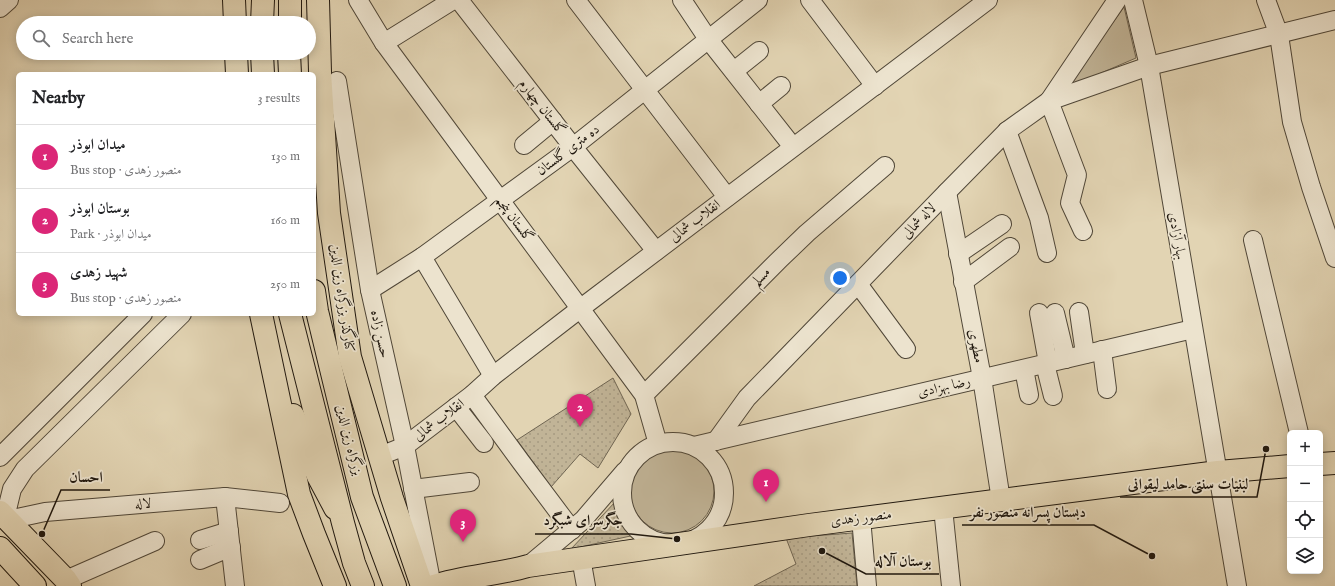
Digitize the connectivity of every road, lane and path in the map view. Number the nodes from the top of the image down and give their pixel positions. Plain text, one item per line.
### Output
1 (9, 0) edge
2 (234, 0) edge
3 (263, 0) edge
4 (290, 0) edge
5 (318, 0) edge
6 (358, 0) edge
7 (453, 0) edge
8 (459, 0) edge
9 (576, 0) edge
10 (682, 0) edge
11 (758, 0) edge
12 (810, 0) edge
13 (988, 0) edge
14 (1117, 0) edge
15 (1133, 0) edge
16 (1266, 0) edge
17 (0, 8) edge
18 (235, 16) edge
19 (262, 16) edge
20 (290, 16) edge
21 (1335, 20) edge
22 (1279, 35) junction
23 (708, 39) junction
24 (384, 43) junction
25 (759, 51) dead end
26 (236, 60) edge
27 (262, 60) edge
28 (290, 60) edge
29 (1148, 66) junction
30 (236, 72) edge
31 (263, 72) edge
32 (290, 72) edge
33 (734, 72) junction
34 (337, 81) dead end
35 (781, 86) dead end
36 (875, 86) junction
37 (645, 91) junction
38 (1049, 101) junction
39 (759, 104) junction
40 (553, 121) junction
41 (1007, 131) junction
42 (524, 145) dead end
43 (573, 147) junction
44 (793, 147) junction
45 (885, 166) dead end
46 (947, 192) junction
47 (727, 197) junction
48 (500, 201) junction
49 (1002, 224) dead end
50 (1083, 231) dead end
51 (1253, 240) dead end
52 (1010, 248) dead end
53 (656, 251) junction
54 (1047, 253) dead end
55 (958, 254) junction
56 (422, 257) junction
57 (1335, 258) edge
58 (963, 282) junction
59 (858, 284) junction
60 (370, 290) junction
61 (316, 304) edge
62 (581, 308) junction
63 (1079, 312) dead end
64 (141, 316) edge
65 (180, 316) edge
66 (262, 316) edge
67 (291, 316) edge
68 (1193, 329) junction
69 (906, 350) dead end
70 (1094, 352) junction
71 (1066, 359) junction
72 (1047, 363) junction
73 (1024, 369) junction
74 (493, 376) junction
75 (982, 378) junction
76 (1107, 389) dead end
77 (472, 395) junction
78 (644, 395) junction
79 (1029, 396) dead end
80 (1053, 396) dead end
81 (456, 407) junction
82 (1298, 430) edge
83 (716, 440) junction
84 (15, 441) junction
85 (484, 443) dead end
86 (658, 444) junction
87 (405, 446) junction
88 (694, 446) junction
89 (0, 456) edge
90 (380, 456) junction
91 (32, 462) junction
92 (1323, 464) edge
93 (1335, 464) edge
94 (1287, 466) edge
95 (627, 469) junction
96 (1218, 472) junction
97 (470, 482) dead end
98 (413, 489) junction
99 (225, 497) junction
100 (1001, 500) junction
101 (280, 503) dead end
102 (944, 508) junction
103 (3, 515) edge
104 (861, 518) junction
105 (343, 522) junction
106 (572, 530) junction
107 (230, 539) junction
108 (200, 540) dead end
109 (156, 541) dead end
110 (684, 544) junction
111 (0, 548) edge
112 (581, 558) junction
113 (200, 560) dead end
114 (528, 566) junction
115 (507, 579) edge
116 (68, 583) edge
117 (442, 585) edge
118 (35, 586) edge
119 (235, 586) edge
120 (335, 586) edge
121 (363, 586) edge
122 (395, 586) edge
123 (422, 586) edge
124 (586, 586) edge
125 (868, 586) edge
126 (951, 586) edge
127 (1237, 586) edge

1 - 17 street
2 - 18 main road
3 - 19 main road
4 - 20 main road
5 - 90 main road, کنارگذر بزرگراه زین الدین
6 - 24 street, گلستان پنجم
7 - 24 street
8 - 40 street, گلستان چهارم
9 - 37 street
10 - 23 street
11 - 23 street, ده متری گلستان
12 - 36 street
13 - 36 street, انقلاب شمالی
14 - 38 street, لاله شمالی
15 - 29 street, بهار آزادی
16 - 22 street
21 - 22 street
22 - 29 street
22 - 57 street
23 - 33 street
23 - 37 street, ده متری گلستان
24 - 48 street, گلستان پنجم
25 - 33 street
26 - 30 main road
27 - 31 main road
28 - 32 main road
29 - 38 street
29 - 68 street, بهار آزادی
33 - 39 street
34 - 60 street, حسن زاده
35 - 39 street
36 - 44 street, انقلاب شمالی
37 - 43 street, ده متری گلستان
37 - 47 street
38 - 41 street, لاله شمالی
38 - 50 street
39 - 44 street
40 - 42 street
40 - 43 street, گلستان چهارم
41 - 46 street, لاله شمالی
41 - 54 street
43 - 48 street, ده متری گلستان
43 - 53 street, گلستان چهارم
44 - 47 street, انقلاب شمالی
45 - 78 street, مسلم
46 - 55 street, مطهری
46 - 59 street, لاله شمالی
47 - 53 street, انقلاب شمالی
48 - 56 street, ده متری گلستان
48 - 62 street, گلستان پنجم
49 - 55 street
51 - 82 street
52 - 58 street
53 - 62 street, انقلاب شمالی
55 - 58 street, مطهری
56 - 60 street, ده متری گلستان
56 - 74 street
58 - 75 street, مطهری
59 - 69 street
59 - 83 street, لاله شمالی
60 - 87 street, حسن زاده
61 - 122 main road, بزرگراه زین الدین
62 - 74 street, انقلاب شمالی
62 - 78 street, گلستان پنجم
63 - 70 street
64 - 84 street
65 - 91 street
66 - 105 main road
66 - 120 main road
67 - 105 main road, بزرگراه زین الدین
68 - 70 street, رضا بهزادی
68 - 96 street, بهار آزادی
70 - 71 street, رضا بهزادی
70 - 76 street
71 - 72 street, رضا بهزادی
71 - 72 street
72 - 73 street, رضا بهزادی
72 - 80 street
73 - 75 street, رضا بهزادی
73 - 79 street
74 - 77 street, انقلاب شمالی
75 - 83 street, رضا بهزادی
75 - 100 street, مطهری
77 - 81 street, انقلاب شمالی
77 - 106 street
78 - 86 street, گلستان پنجم
81 - 85 street
81 - 87 street, انقلاب شمالی
83 - 88 street, رضا بهزادی
84 - 89 street
84 - 91 street
86 - 88 street
86 - 95 street
87 - 90 street, انقلاب شمالی
87 - 98 street, حسن زاده
88 - 110 street
90 - 123 main road, کنارگذر بزرگراه زین الدین
91 - 103 street
92 - 93 main road
94 - 96 main road, منصور زهدی
95 - 106 street
95 - 110 street
96 - 100 main road, منصور زهدی
96 - 127 street, بهار آزادی
97 - 98 street
98 - 117 street, حسن زاده
99 - 101 street, لاله
99 - 103 street, لاله
99 - 107 street
100 - 102 main road, منصور زهدی
102 - 104 main road, منصور زهدی
102 - 126 street
103 - 116 main road
104 - 110 main road, منصور زهدی
104 - 125 street
105 - 121 main road, بزرگراه زین الدین
106 - 114 street
107 - 108 street
107 - 113 street
107 - 119 street
109 - 116 street
110 - 112 main road, منصور زهدی
111 - 118 main road
112 - 114 main road, منصور زهدی
112 - 124 street
114 - 115 main road, منصور زهدی
115 - 117 main road, منصور زهدی

